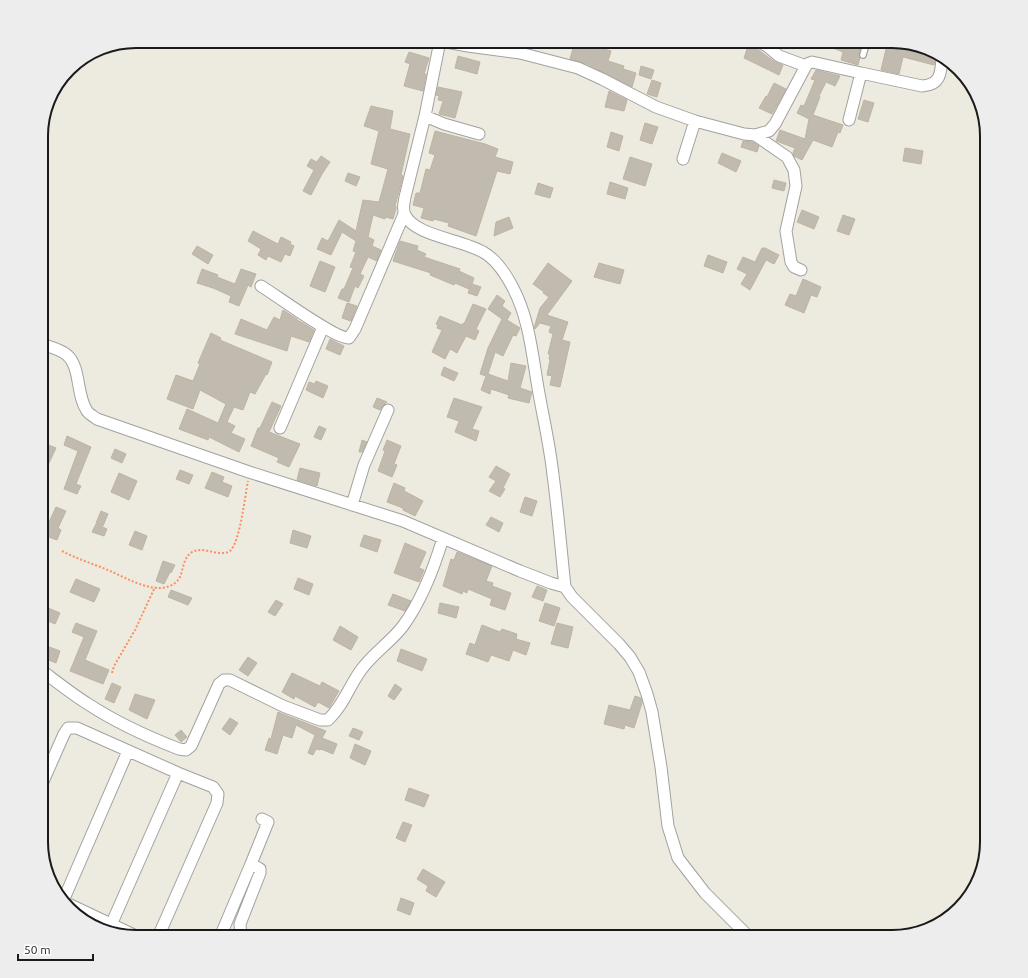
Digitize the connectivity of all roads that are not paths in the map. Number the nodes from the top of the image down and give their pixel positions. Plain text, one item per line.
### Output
1 (439, 48) edge
2 (483, 48) edge
3 (520, 48) edge
4 (769, 48) edge
5 (865, 48) edge
6 (520, 53) junction
7 (863, 55) dead end
8 (942, 63) edge
9 (806, 66) junction
10 (861, 73) junction
11 (425, 116) junction
12 (849, 120) dead end
13 (695, 121) junction
14 (479, 134) dead end
15 (755, 135) junction
16 (683, 159) dead end
17 (404, 214) junction
18 (801, 270) dead end
19 (261, 286) dead end
20 (323, 326) junction
21 (48, 346) edge
22 (388, 410) dead end
23 (280, 428) dead end
24 (352, 505) junction
25 (443, 538) junction
26 (565, 587) junction
27 (48, 675) edge
28 (128, 750) junction
29 (48, 770) edge
30 (178, 773) junction
31 (262, 819) dead end
32 (251, 864) junction
33 (66, 895) edge
34 (80, 909) edge
35 (228, 919) junction
36 (240, 924) junction
37 (111, 925) junction
38 (116, 927) edge
39 (161, 930) edge
40 (223, 930) edge
41 (240, 930) edge
42 (742, 930) edge

1 - 11 street
2 - 6 street
3 - 6 street
4 - 9 street
5 - 7 lane
6 - 13 street
8 - 10 street
9 - 10 street
9 - 15 street
10 - 12 street
11 - 14 street
11 - 17 street
13 - 15 street
13 - 16 street
15 - 18 street
17 - 20 street
17 - 26 street
19 - 20 street
20 - 23 street
21 - 24 street
22 - 24 street
24 - 25 street
25 - 26 street
25 - 27 street
26 - 42 street
28 - 29 street
28 - 30 street
28 - 33 street
30 - 37 street
30 - 39 street
31 - 32 street
32 - 35 street
32 - 36 street
34 - 37 street
35 - 36 street
35 - 40 street
36 - 41 street
37 - 38 street

